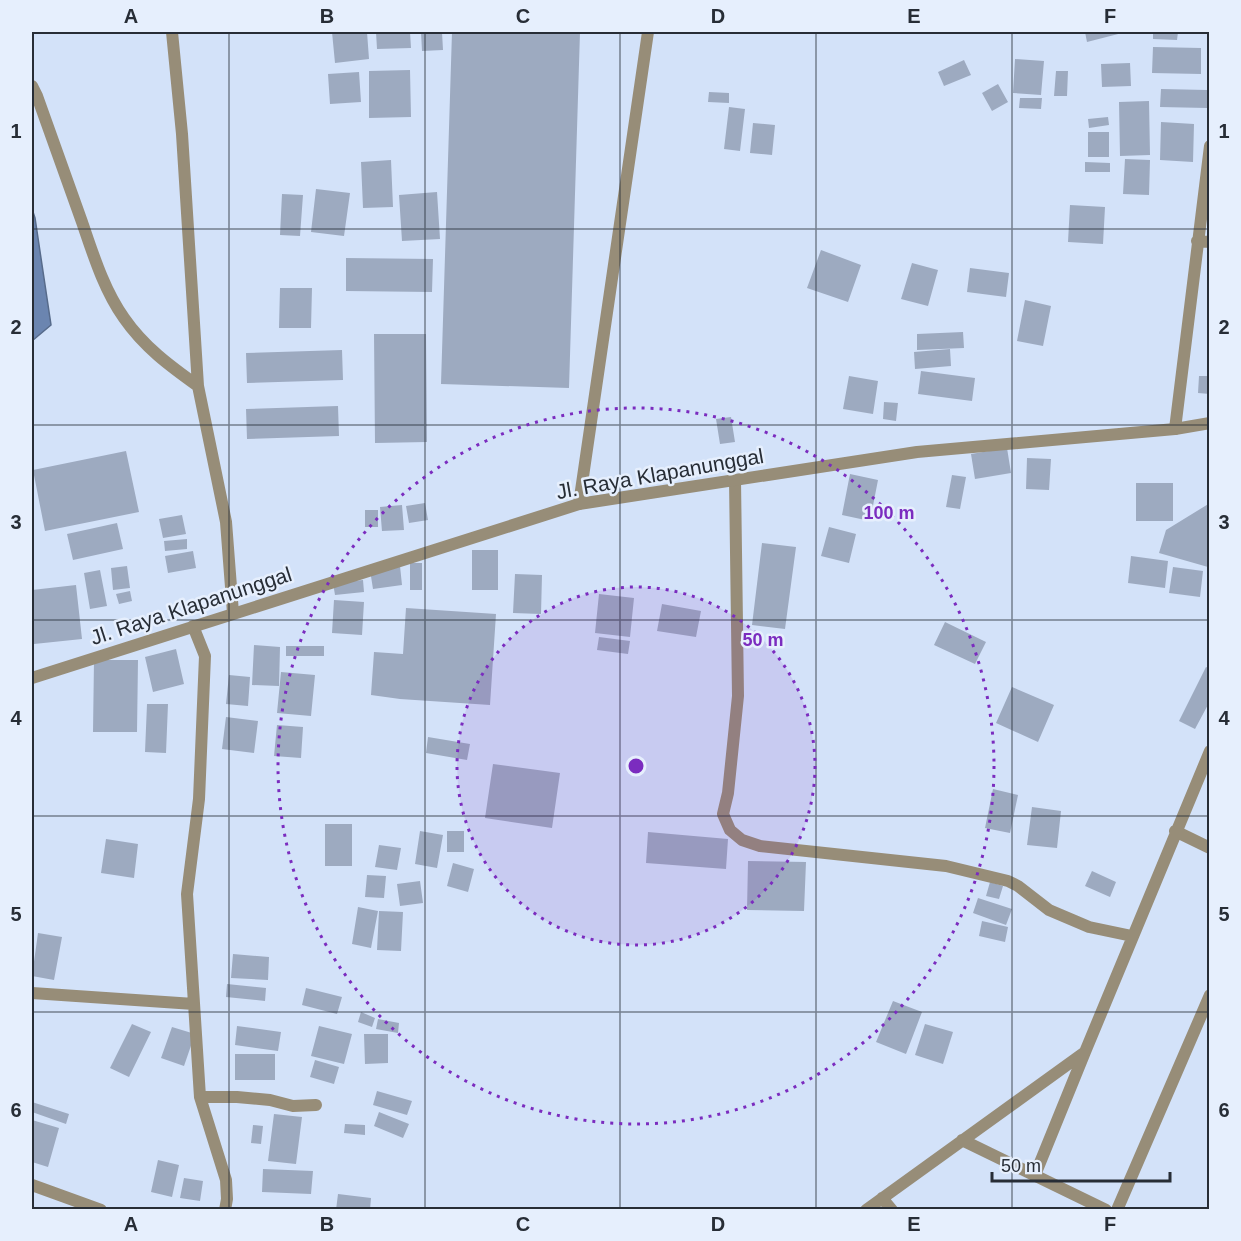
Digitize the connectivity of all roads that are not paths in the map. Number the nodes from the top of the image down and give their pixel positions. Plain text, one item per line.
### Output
1 (172, 32) edge
2 (648, 32) edge
3 (32, 86) edge
4 (1209, 146) edge
5 (1203, 241) edge
6 (198, 386) junction
7 (1209, 423) edge
8 (1175, 429) junction
9 (735, 480) junction
10 (579, 504) junction
11 (233, 613) junction
12 (193, 626) junction
13 (32, 678) edge
14 (1209, 751) edge
15 (1175, 831) junction
16 (1209, 848) edge
17 (1132, 936) junction
18 (32, 993) edge
19 (1209, 995) edge
20 (194, 1004) junction
21 (1085, 1052) junction
22 (200, 1097) junction
23 (316, 1105) dead end
24 (962, 1140) junction
25 (1035, 1175) junction
26 (32, 1185) edge
27 (882, 1198) junction
28 (101, 1209) edge
29 (225, 1209) edge
30 (866, 1209) edge
31 (892, 1209) edge
32 (1106, 1209) edge
33 (1117, 1209) edge

1 - 6 street
2 - 10 street
3 - 6 street
4 - 5 street
5 - 8 street
6 - 11 street
7 - 8 street, Jl. Raya Klapanunggal
8 - 9 street, Jl. Raya Klapanunggal
9 - 10 street, Jl. Raya Klapanunggal
9 - 17 street
10 - 11 street, Jl. Raya Klapanunggal
11 - 12 street, Jl. Raya Klapanunggal
12 - 13 street, Jl. Raya Klapanunggal
12 - 20 street
14 - 15 street
15 - 16 street
15 - 17 street
17 - 21 street
18 - 20 street
19 - 33 street
20 - 22 street
21 - 24 street
21 - 25 street
22 - 23 street
22 - 29 street
24 - 25 street
24 - 27 street
25 - 32 street
26 - 28 street
27 - 30 street
27 - 31 street

